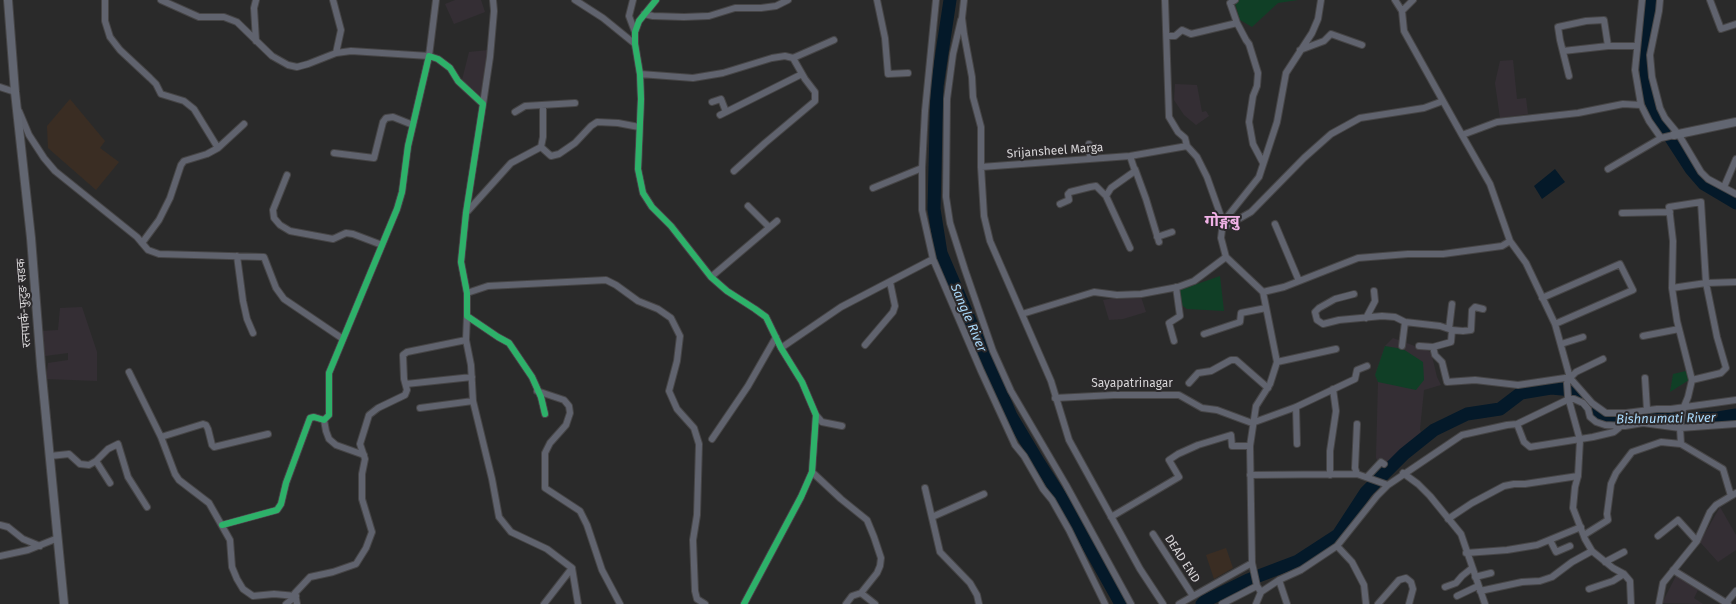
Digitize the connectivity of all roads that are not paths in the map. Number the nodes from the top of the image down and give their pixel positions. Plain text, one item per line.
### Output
1 (8, 0) edge
2 (105, 0) edge
3 (160, 0) edge
4 (256, 0) edge
5 (333, 0) edge
6 (436, 0) edge
7 (493, 0) edge
8 (575, 0) edge
9 (633, 0) edge
10 (656, 0) edge
11 (788, 0) edge
12 (877, 0) edge
13 (936, 0) edge
14 (964, 0) edge
15 (1165, 0) edge
16 (1235, 0) edge
17 (1322, 0) edge
18 (1326, 0) edge
19 (1395, 0) edge
20 (1413, 0) edge
21 (1642, 0) edge
22 (1660, 0) edge
23 (1710, 0) edge
24 (1402, 10) junction
25 (644, 14) junction
26 (962, 18) junction
27 (1318, 19) junction
28 (1237, 23) junction
29 (1736, 24) edge
30 (635, 32) junction
31 (1168, 36) junction
32 (834, 40) dead end
33 (256, 41) junction
34 (635, 44) junction
35 (1362, 45) dead end
36 (1608, 46) junction
37 (1637, 46) junction
38 (1300, 50) junction
39 (1563, 51) junction
40 (336, 53) junction
41 (428, 56) junction
42 (793, 58) junction
43 (908, 73) dead end
44 (640, 74) junction
45 (802, 74) junction
46 (1569, 76) dead end
47 (0, 87) edge
48 (15, 92) junction
49 (1443, 101) junction
50 (712, 102) dead end
51 (575, 103) dead end
52 (484, 104) junction
53 (543, 105) junction
54 (1641, 105) junction
55 (17, 107) junction
56 (515, 112) dead end
57 (726, 112) junction
58 (720, 116) dead end
59 (1736, 122) edge
60 (244, 124) dead end
61 (414, 126) junction
62 (639, 127) junction
63 (1462, 135) junction
64 (1676, 135) junction
65 (1662, 138) junction
66 (1089, 144) dead end
67 (1187, 146) junction
68 (541, 147) junction
69 (218, 148) junction
70 (334, 152) dead end
71 (1130, 156) junction
72 (1090, 159) junction
73 (1736, 159) edge
74 (1263, 164) junction
75 (981, 167) junction
76 (922, 168) junction
77 (1134, 168) junction
78 (1608, 169) dead end
79 (734, 172) dead end
80 (287, 175) dead end
81 (1724, 187) junction
82 (873, 188) dead end
83 (1736, 194) edge
84 (1106, 196) junction
85 (1060, 204) dead end
86 (748, 206) dead end
87 (1670, 212) junction
88 (466, 213) junction
89 (1622, 213) dead end
90 (777, 221) dead end
91 (1223, 222) junction
92 (1274, 224) dead end
93 (770, 227) junction
94 (1223, 228) junction
95 (1172, 232) dead end
96 (1510, 241) junction
97 (142, 243) junction
98 (382, 245) junction
99 (1130, 248) dead end
100 (237, 256) junction
101 (1226, 257) junction
102 (933, 259) junction
103 (711, 277) junction
104 (1299, 281) junction
105 (890, 282) junction
106 (1736, 282) edge
107 (1706, 283) junction
108 (1176, 287) junction
109 (1672, 288) junction
110 (1374, 291) dead end
111 (1263, 292) junction
112 (467, 293) junction
113 (1354, 294) dead end
114 (1542, 298) junction
115 (1452, 304) dead end
116 (1266, 308) junction
117 (1484, 310) dead end
118 (1022, 314) junction
119 (467, 316) junction
120 (1366, 318) junction
121 (1405, 322) junction
122 (1555, 324) junction
123 (1450, 329) junction
124 (1679, 329) junction
125 (253, 333) dead end
126 (1204, 334) dead end
127 (1643, 336) dead end
128 (776, 337) junction
129 (1583, 337) dead end
130 (343, 339) junction
131 (466, 340) junction
132 (1174, 341) dead end
133 (1562, 344) junction
134 (865, 345) dead end
135 (1402, 346) dead end
136 (1419, 346) dead end
137 (1433, 347) junction
138 (781, 348) junction
139 (1336, 349) dead end
140 (1603, 359) dead end
141 (1276, 362) junction
142 (1367, 366) dead end
143 (129, 372) dead end
144 (472, 377) junction
145 (1645, 378) dead end
146 (1569, 380) junction
147 (1692, 380) junction
148 (1189, 383) dead end
149 (406, 384) junction
150 (1268, 388) junction
151 (1333, 389) junction
152 (538, 391) junction
153 (1055, 398) junction
154 (1568, 398) junction
155 (1736, 400) edge
156 (473, 401) junction
157 (1296, 407) junction
158 (420, 408) dead end
159 (1684, 408) junction
160 (1648, 410) junction
161 (545, 414) dead end
162 (816, 415) junction
163 (324, 420) junction
164 (1252, 423) junction
165 (1357, 424) dead end
166 (1517, 424) junction
167 (1736, 424) edge
168 (1619, 425) junction
169 (842, 426) dead end
170 (1680, 426) junction
171 (268, 434) dead end
172 (161, 437) junction
173 (712, 439) dead end
174 (1580, 440) junction
175 (1297, 444) dead end
176 (1680, 444) junction
177 (1250, 446) junction
178 (364, 455) junction
179 (50, 456) junction
180 (96, 461) junction
181 (1384, 464) dead end
182 (812, 472) junction
183 (1357, 474) junction
184 (1403, 474) junction
185 (1250, 475) junction
186 (1330, 475) junction
187 (1578, 476) junction
188 (1368, 478) junction
189 (110, 483) dead end
190 (1384, 484) junction
191 (926, 488) dead end
192 (984, 494) dead end
193 (1733, 495) edge
194 (147, 507) dead end
195 (932, 517) junction
196 (1111, 517) junction
197 (1448, 519) junction
198 (0, 525) edge
199 (222, 525) junction
200 (1581, 527) junction
201 (1153, 534) dead end
202 (1584, 535) junction
203 (1658, 536) dead end
204 (58, 538) junction
205 (1550, 540) junction
206 (1697, 541) junction
207 (40, 546) junction
208 (1337, 546) junction
209 (1570, 546) dead end
210 (1592, 551) junction
211 (1624, 552) dead end
212 (1466, 553) junction
213 (0, 556) edge
214 (1605, 562) junction
215 (1253, 566) junction
216 (572, 568) junction
217 (1472, 568) junction
218 (1673, 570) junction
219 (1491, 573) dead end
220 (1624, 574) junction
221 (1475, 577) junction
222 (1279, 580) junction
223 (1257, 586) junction
224 (1445, 587) dead end
225 (1479, 588) junction
226 (1589, 590) dead end
227 (1736, 591) edge
228 (1261, 592) junction
229 (861, 593) junction
230 (296, 596) junction
231 (1193, 596) junction
232 (1457, 596) dead end
233 (1727, 603) edge
234 (64, 604) edge
235 (286, 604) edge
236 (297, 604) edge
237 (544, 604) edge
238 (578, 604) edge
239 (620, 604) edge
240 (705, 604) edge
241 (744, 604) edge
242 (846, 604) edge
243 (875, 604) edge
244 (979, 604) edge
245 (1105, 604) edge
246 (1131, 604) edge
247 (1163, 604) edge
248 (1179, 604) edge
249 (1222, 604) edge
250 (1256, 604) edge
251 (1287, 604) edge
252 (1366, 604) edge
253 (1378, 604) edge
254 (1409, 604) edge
255 (1485, 604) edge
256 (1631, 604) edge
257 (1659, 604) edge

1 - 48 street, रत्नपार्क-फुटुङ सडक
2 - 69 street
3 - 33 street
4 - 33 street
5 - 40 street
6 - 41 street
7 - 52 street
8 - 34 street
9 - 30 street
10 - 25 street
11 - 25 street
12 - 43 street
13 - 76 street
14 - 26 street
15 - 31 street
16 - 28 street
17 - 27 street
18 - 27 street
19 - 24 street
20 - 24 street
21 - 37 street
22 - 64 street
23 - 29 street
24 - 49 street
25 - 30 street
26 - 75 street
26 - 246 street
27 - 38 street
28 - 31 street
28 - 74 street
30 - 34 street
31 - 67 street
32 - 42 street
33 - 40 street
34 - 44 street
35 - 38 street
36 - 37 street
36 - 39 street
36 - 39 street
37 - 54 street
38 - 74 street
39 - 46 street
40 - 41 street
41 - 52 street
41 - 61 street
42 - 44 street
42 - 45 street
44 - 62 street
45 - 57 street
45 - 79 street
47 - 48 street
48 - 55 street, रत्नपार्क-फुटुङ सडक
49 - 63 street
49 - 94 street
50 - 57 street
51 - 53 street
52 - 88 street
53 - 56 street
53 - 68 street
54 - 63 street
54 - 65 street
55 - 97 street
55 - 179 street, रत्नपार्क-फुटुङ सडक
57 - 58 street
59 - 64 street
60 - 69 street
61 - 70 street
61 - 98 street
62 - 68 street
62 - 103 street
63 - 96 street
64 - 65 street
64 - 81 street
65 - 78 street
66 - 72 street
67 - 71 street, Srijansheel Marga
67 - 91 street
68 - 88 street
69 - 97 street
71 - 72 street, Srijansheel Marga
71 - 77 street
72 - 75 street, Srijansheel Marga
73 - 81 street
74 - 91 street
75 - 118 street
76 - 82 street
76 - 102 street
77 - 84 street
77 - 95 street
80 - 98 street
81 - 83 street
84 - 85 street
84 - 99 street
86 - 93 street
87 - 89 street
87 - 107 street
87 - 109 street
88 - 112 street
90 - 93 street
91 - 94 street
92 - 104 street
93 - 103 street
94 - 101 street
96 - 104 street
96 - 114 street
97 - 100 street
98 - 130 street
100 - 125 street
100 - 130 street
101 - 108 street
101 - 111 street
102 - 105 street
102 - 245 street
103 - 128 street
104 - 111 street
105 - 134 street
105 - 138 street
106 - 107 street
107 - 109 street
107 - 147 street
108 - 118 street
108 - 132 street
109 - 124 street
110 - 120 street
111 - 116 street
112 - 119 street
112 - 240 street
113 - 120 street
114 - 122 street
114 - 122 street
115 - 123 street
116 - 126 street
116 - 141 street
117 - 123 street
118 - 153 street
119 - 131 street
119 - 152 street
120 - 121 street
121 - 123 street
121 - 135 street
122 - 133 street
123 - 137 street
124 - 127 street
124 - 147 street
128 - 138 street
128 - 173 street
129 - 133 street
130 - 163 street
131 - 144 street
131 - 149 street
133 - 146 street
136 - 137 street
137 - 146 street
138 - 162 street
139 - 141 street
140 - 146 street
141 - 150 street
142 - 151 street
143 - 172 street
144 - 149 street
144 - 156 street
145 - 160 street
146 - 154 street
146 - 160 street
147 - 159 street
148 - 150 street
149 - 178 street
150 - 164 street
151 - 157 street
151 - 186 street
152 - 161 street
152 - 239 street
153 - 164 street, Sayapatrinagar
153 - 196 street
154 - 166 street
154 - 168 street
154 - 174 street
155 - 159 street
156 - 158 street
156 - 216 street
157 - 164 street
157 - 175 street
159 - 160 street
159 - 170 street
162 - 169 street
162 - 182 street
163 - 178 street
163 - 199 street
164 - 177 street
165 - 183 street
166 - 174 street
166 - 184 street
167 - 170 street
168 - 170 street
168 - 174 street
170 - 176 street
171 - 172 street
172 - 199 street
174 - 187 street
176 - 193 street
176 - 202 street
177 - 185 street
177 - 196 street
178 - 230 street
179 - 180 street
179 - 204 street, रत्नपार्क-फुटुङ सडक
180 - 189 street
180 - 194 street
181 - 188 street
182 - 229 street
182 - 241 street
183 - 186 street
183 - 188 street
184 - 190 street
184 - 197 street
185 - 186 street
185 - 215 street
187 - 197 street
187 - 200 street
188 - 190 street
190 - 208 street
191 - 195 street
192 - 195 street
193 - 206 street
195 - 244 street
196 - 247 street
197 - 212 street
198 - 207 street
199 - 230 street
200 - 202 street
200 - 205 street
201 - 231 street, DEAD END
202 - 210 street
203 - 206 street
204 - 207 street
204 - 234 street, रत्नपार्क-फुटुङ सडक
205 - 209 street
205 - 212 street
206 - 218 street
207 - 213 street
208 - 222 street
208 - 252 street
210 - 214 street
210 - 225 street
211 - 214 street
212 - 217 street
214 - 220 street
215 - 223 street
215 - 231 street
216 - 237 street
216 - 238 street
217 - 221 street
217 - 224 street
218 - 233 street
218 - 257 street
219 - 221 street
220 - 226 street
220 - 256 street
221 - 225 street
222 - 228 street
222 - 251 street
223 - 228 street
223 - 249 street
225 - 232 street
225 - 255 street
227 - 233 street
228 - 250 street
229 - 242 street
229 - 243 street
230 - 235 street
230 - 236 street
231 - 248 street
253 - 254 street

